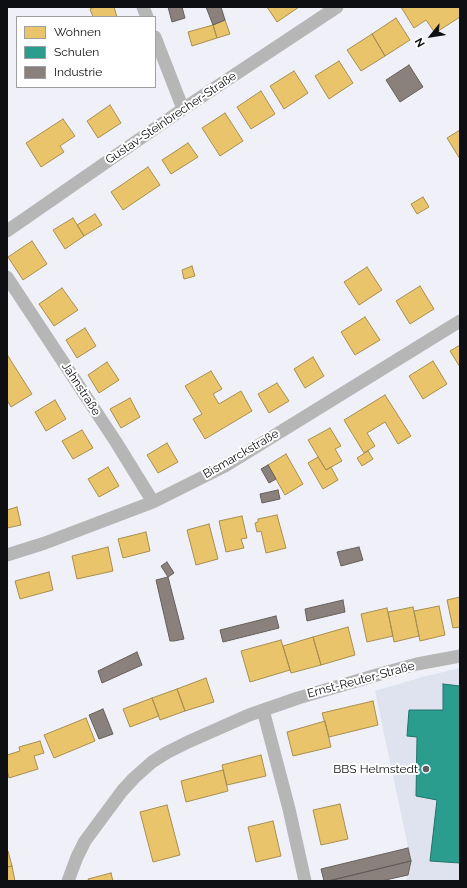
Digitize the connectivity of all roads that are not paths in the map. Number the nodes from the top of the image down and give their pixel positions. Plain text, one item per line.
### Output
1 (337, 7) edge
2 (156, 40) edge
3 (183, 109) junction
4 (7, 231) edge
5 (7, 277) edge
6 (460, 321) edge
7 (153, 502) junction
8 (7, 555) edge
9 (460, 656) edge
10 (263, 710) junction
11 (68, 881) edge
12 (305, 881) edge

1 - 3 street, Gustav-Steinbrecher-Straße
2 - 3 street
3 - 4 street, Gustav-Steinbrecher-Straße
5 - 7 street, Jahnstraße
6 - 7 street, Bismarckstraße
7 - 8 street, Bismarckstraße
9 - 10 street, Ernst-Reuter-Straße
10 - 11 street, Ernst-Reuter-Straße
10 - 12 street

